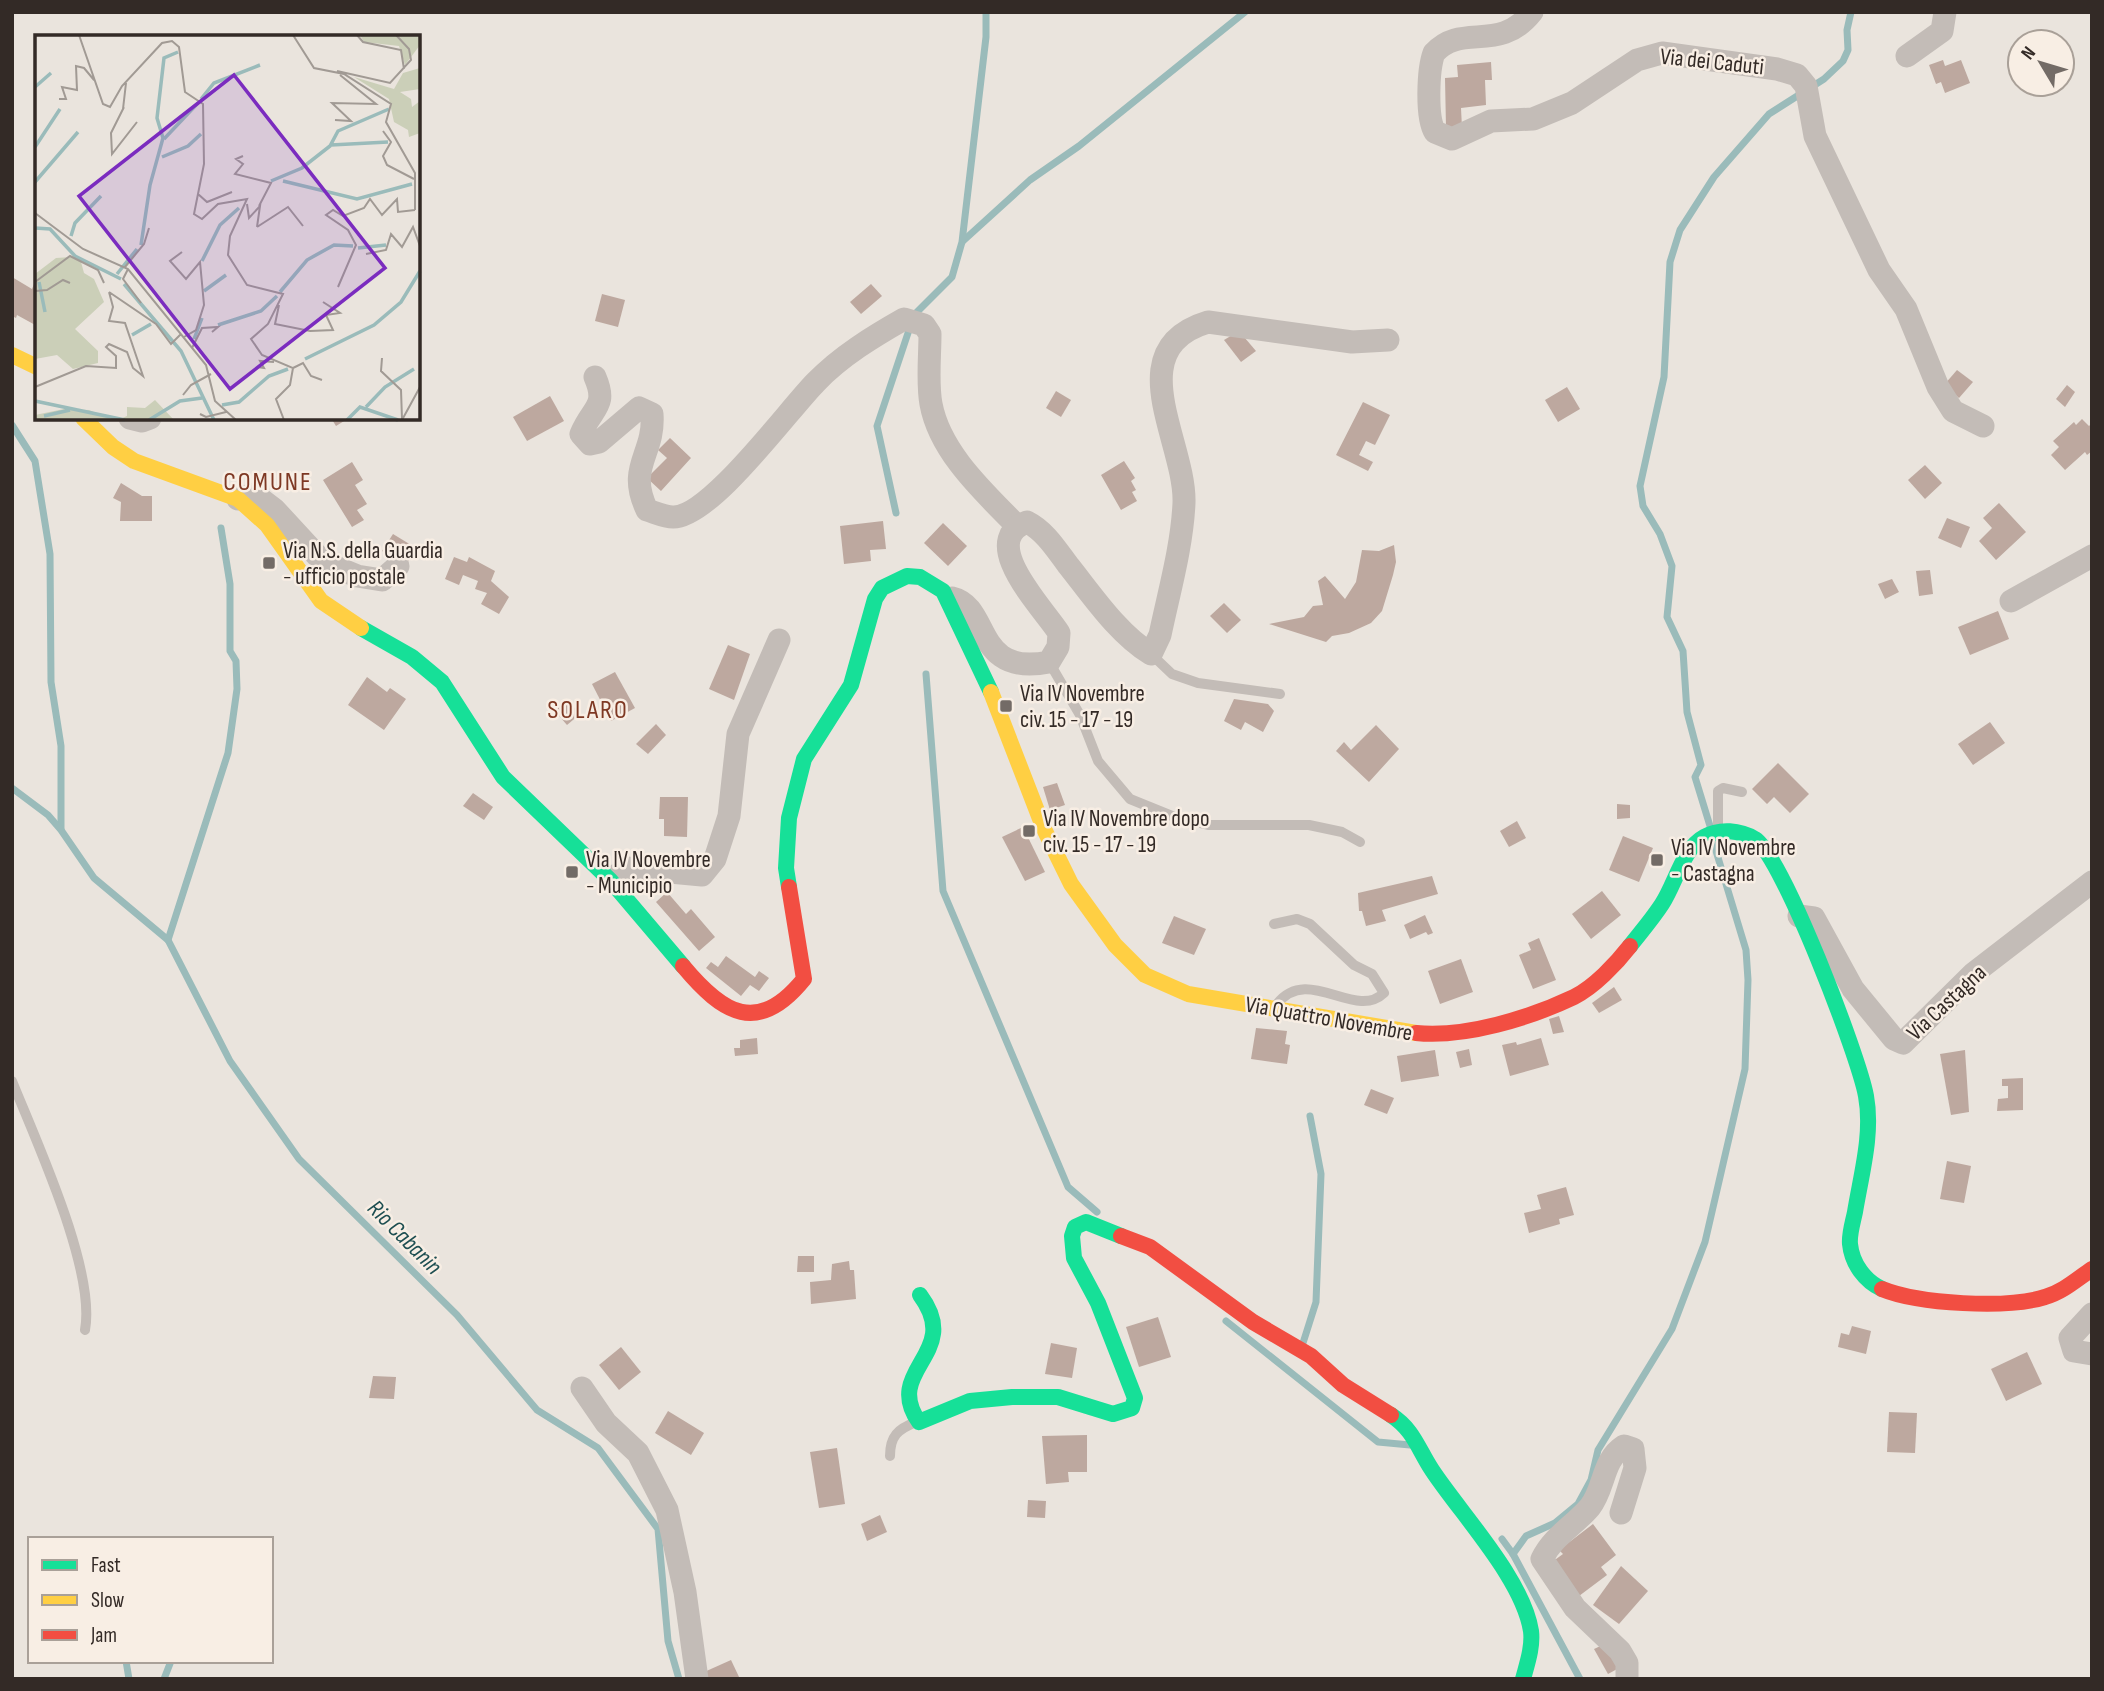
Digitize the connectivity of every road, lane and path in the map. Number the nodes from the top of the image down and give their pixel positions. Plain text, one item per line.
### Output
1 (1532, 12) edge
2 (1945, 12) edge
3 (1907, 56) dead end
4 (1388, 340) dead end
5 (12, 355) edge
6 (35, 366) edge
7 (595, 377) dead end
8 (85, 420) edge
9 (1983, 425) dead end
10 (239, 499) junction
11 (1017, 526) junction
12 (2092, 556) edge
13 (398, 566) dead end
14 (946, 597) junction
15 (2011, 601) dead end
16 (779, 640) dead end
17 (1151, 654) junction
18 (1049, 662) junction
19 (1280, 694) dead end
20 (1742, 792) dead end
21 (1717, 831) junction
22 (1360, 842) dead end
23 (610, 880) junction
24 (2090, 884) edge
25 (1799, 916) junction
26 (1274, 924) dead end
27 (1274, 1009) junction
28 (12, 1081) edge
29 (2092, 1269) edge
30 (920, 1296) dead end
31 (2092, 1314) edge
32 (85, 1331) dead end
33 (2092, 1354) edge
34 (582, 1388) dead end
35 (919, 1422) junction
36 (890, 1456) dead end
37 (1621, 1513) dead end
38 (697, 1679) edge
39 (1523, 1679) edge
40 (1627, 1679) edge

1 - 9 street, Via dei Caduti
2 - 3 street
4 - 17 street
5 - 6 main road
7 - 11 street
8 - 10 main road
10 - 13 street
10 - 23 main road
11 - 17 street
11 - 18 street
12 - 15 street
14 - 18 street
14 - 23 main road, Via Quattro Novembre
14 - 27 main road, Via Quattro Novembre
16 - 23 street
17 - 19 lane
18 - 22 lane
20 - 21 lane
21 - 25 main road
21 - 27 main road, Via Quattro Novembre
24 - 25 street, Via Castagna
25 - 29 main road
26 - 27 lane
28 - 32 lane
30 - 35 main road
31 - 33 street
34 - 38 street
35 - 36 lane
35 - 39 main road
37 - 40 street

